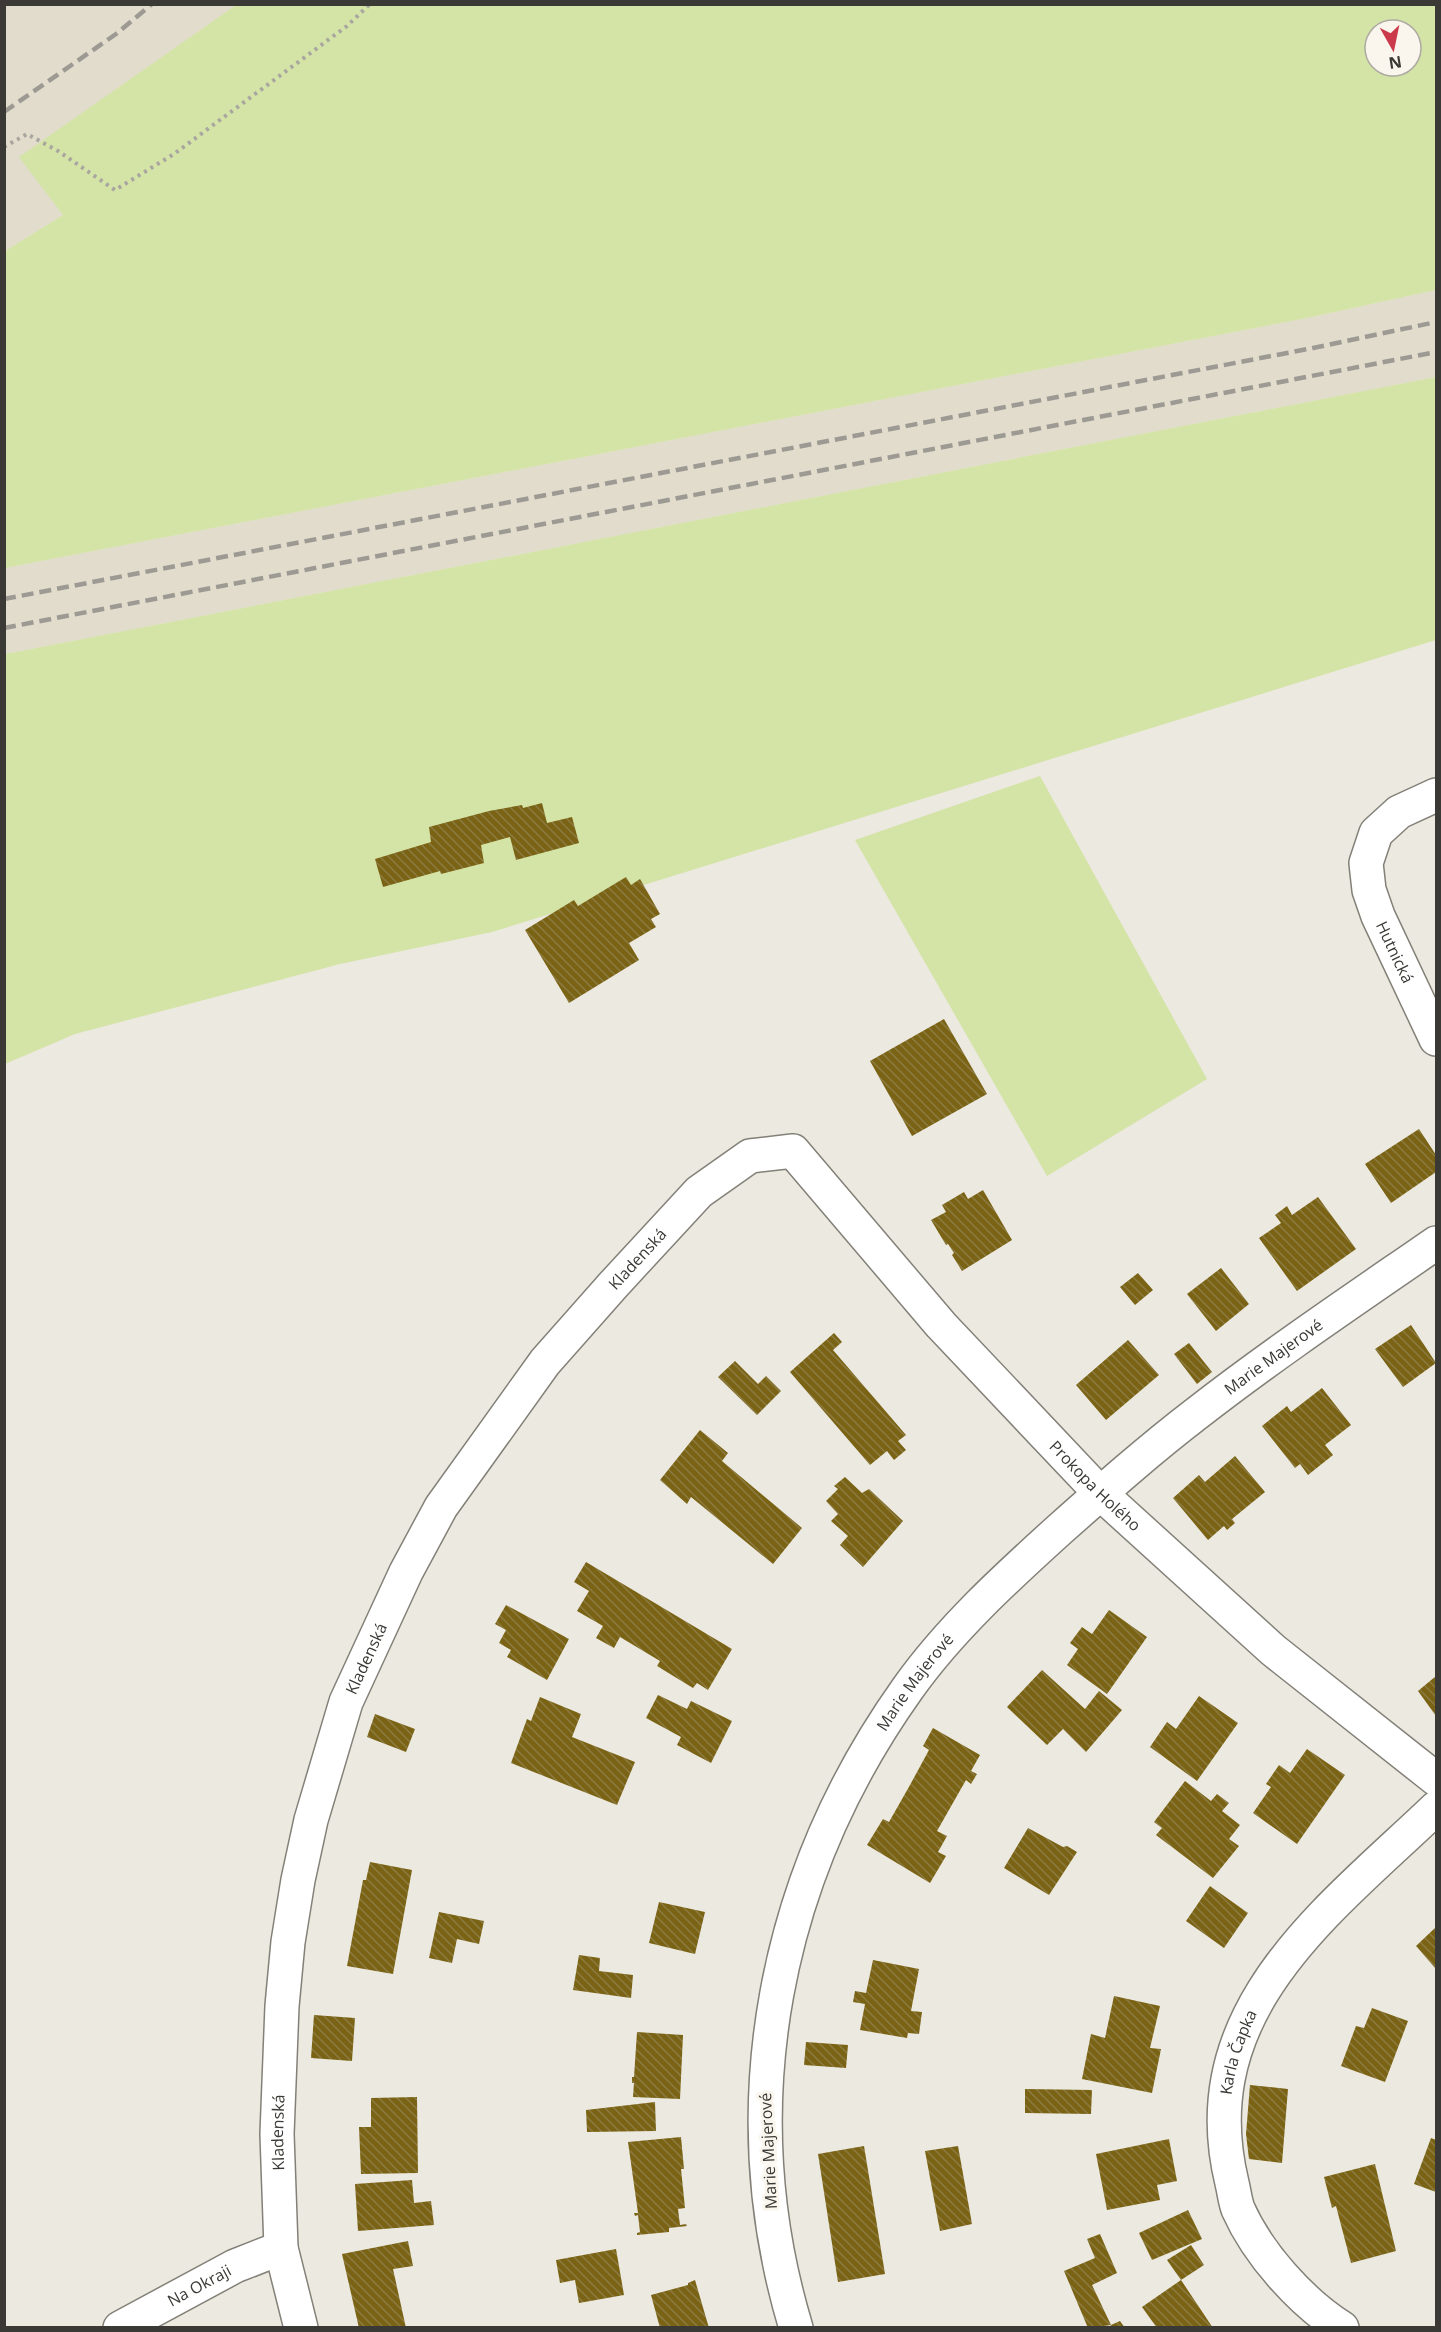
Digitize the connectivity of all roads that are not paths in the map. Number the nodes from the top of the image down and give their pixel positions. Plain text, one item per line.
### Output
1 (1437, 795) edge
2 (1437, 1038) edge
3 (794, 1151) joint
4 (1437, 1243) edge
5 (1100, 1493) junction
6 (1437, 1779) edge
7 (1437, 1808) edge
8 (281, 2248) junction
9 (120, 2328) edge
10 (301, 2328) edge
11 (796, 2328) edge
12 (1342, 2328) edge

1 - 2 street, Hutnická
3 - 5 street, Prokopa Holého
3 - 8 street, Kladenská
4 - 5 street, Marie Majerové
5 - 6 street, Prokopa Holého
5 - 11 street, Marie Majerové
7 - 12 street, Karla Čapka
8 - 9 street, Na Okraji
8 - 10 street, Kladenská

